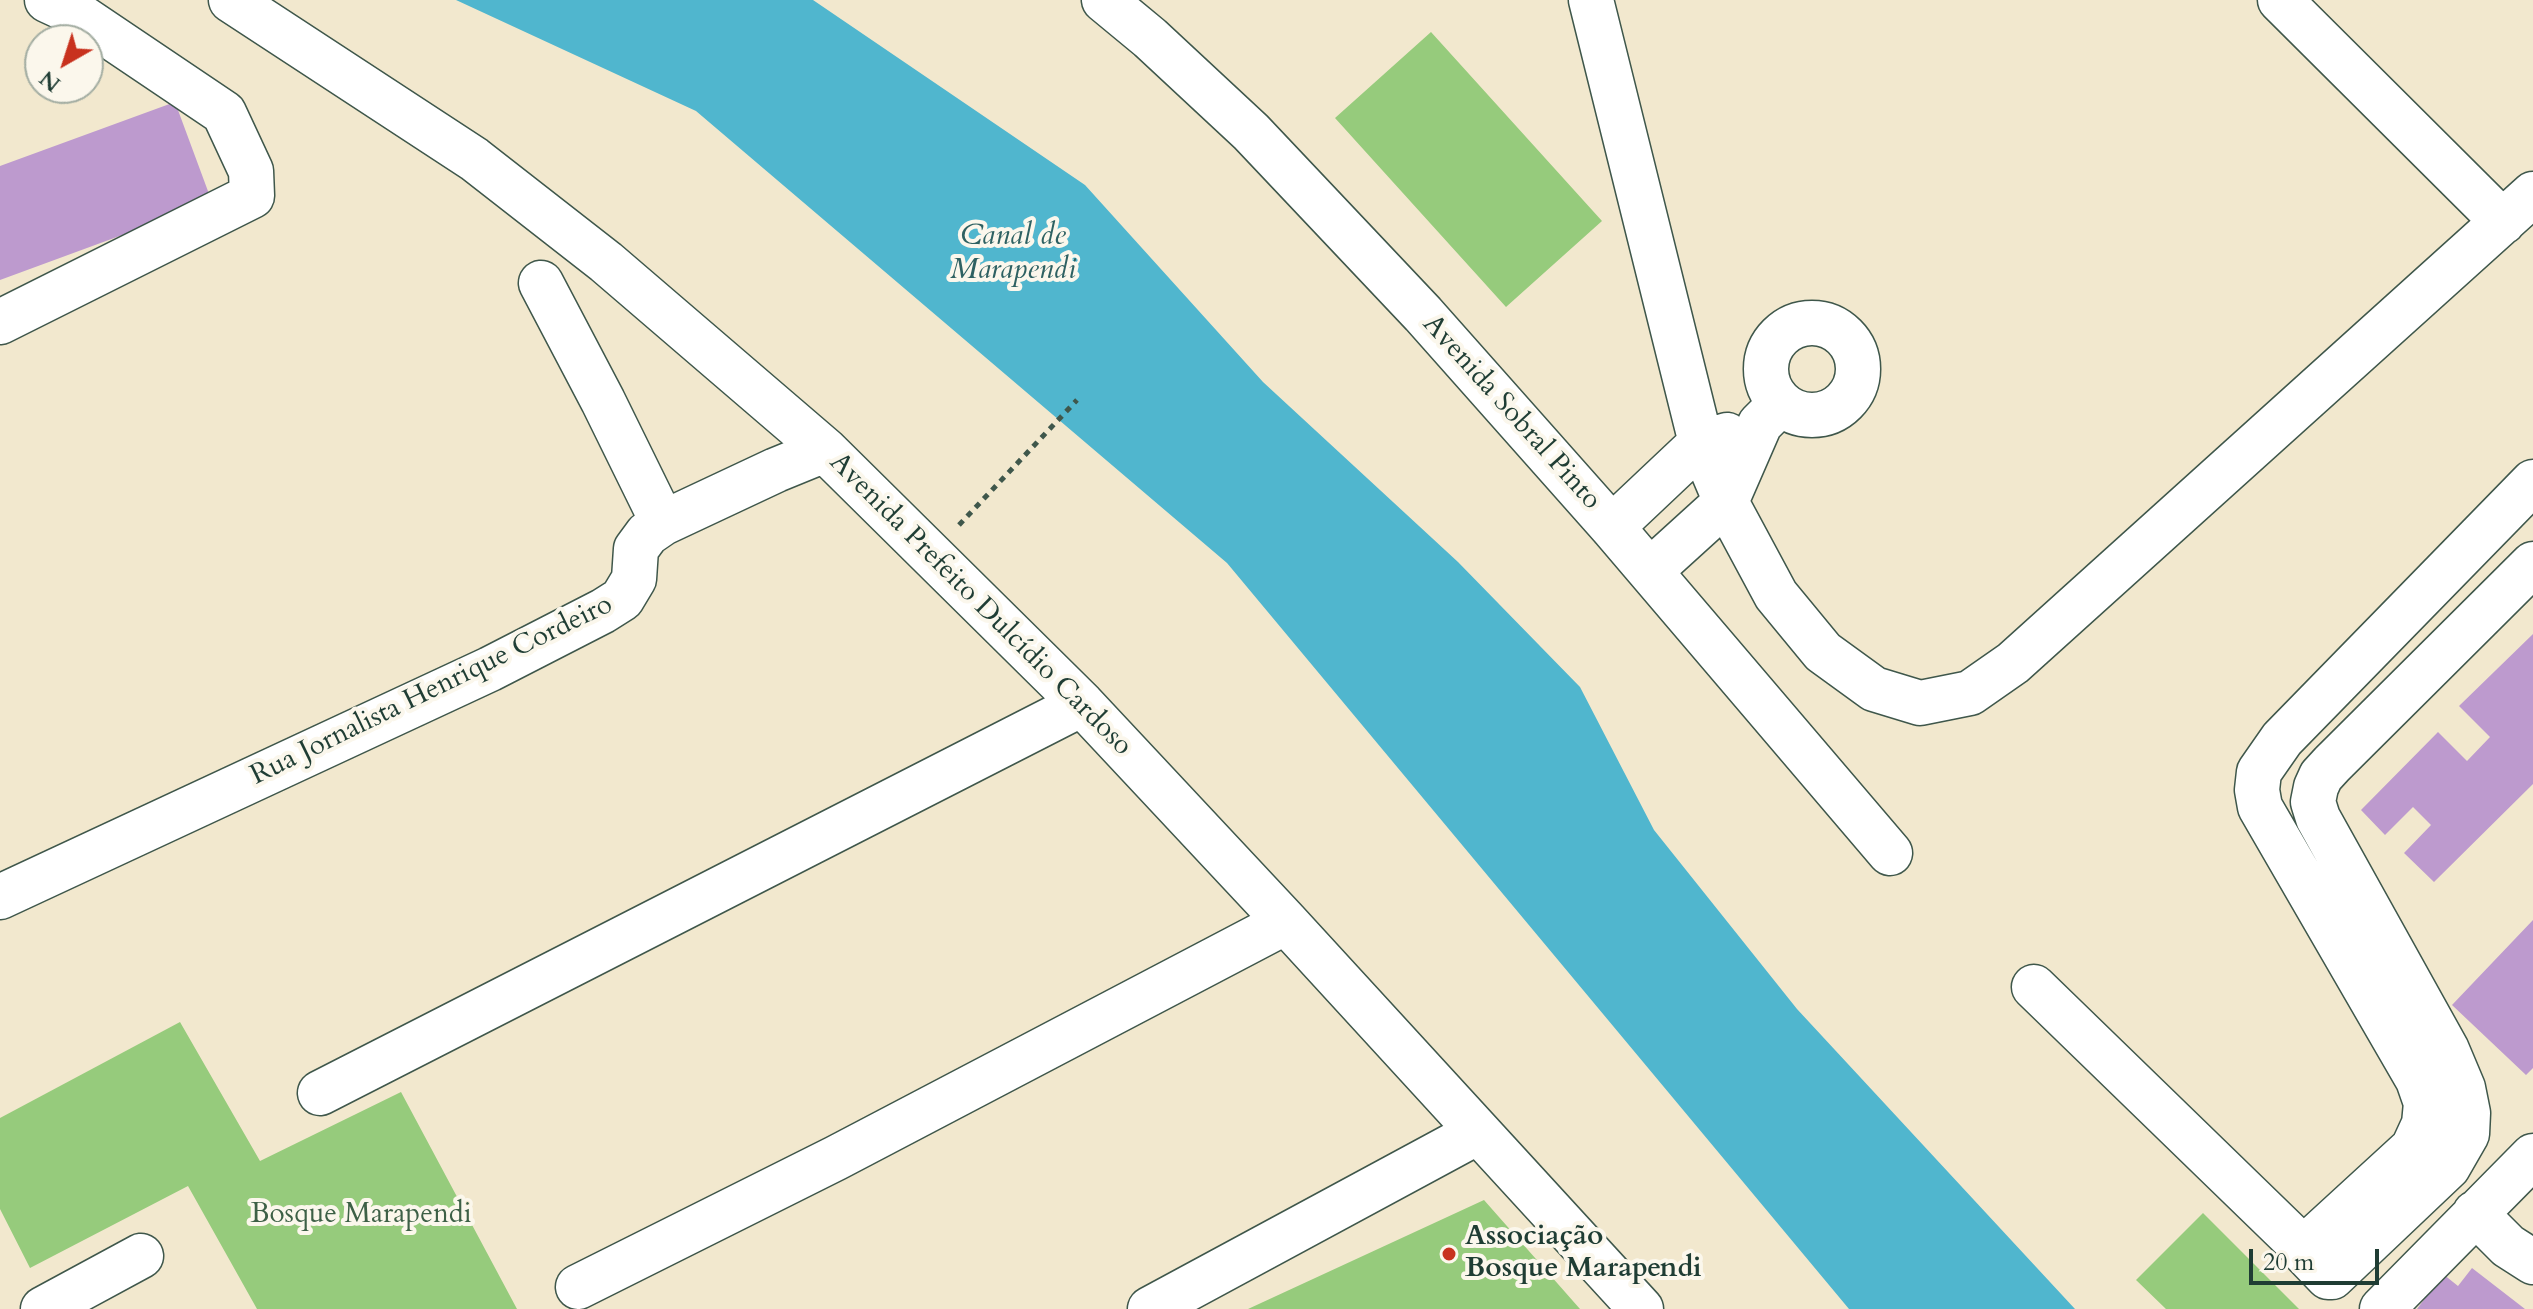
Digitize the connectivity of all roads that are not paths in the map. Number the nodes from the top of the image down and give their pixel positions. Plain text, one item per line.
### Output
1 (47, 0) edge
2 (231, 0) edge
3 (1104, 0) edge
4 (1591, 0) edge
5 (2280, 0) edge
6 (2518, 208) edge
7 (541, 283) dead end
8 (0, 322) edge
9 (1701, 443) junction
10 (825, 450) junction
11 (2533, 482) edge
12 (1726, 502) junction
13 (663, 523) junction
14 (1612, 527) junction
15 (2533, 564) edge
16 (1650, 571) junction
17 (1082, 704) junction
18 (1890, 853) dead end
19 (0, 897) edge
20 (1286, 922) junction
21 (2034, 987) dead end
22 (320, 1093) dead end
23 (1478, 1132) junction
24 (2533, 1156) edge
25 (2475, 1213) junction
26 (2304, 1249) junction
27 (141, 1256) dead end
28 (2533, 1262) edge
29 (578, 1287) dead end
30 (43, 1309) edge
31 (1150, 1309) edge
32 (1641, 1309) edge
33 (2382, 1309) edge

1 - 8 street
2 - 10 street, Avenida Prefeito Dulcídio Cardoso
3 - 14 street, Avenida Sobral Pinto
4 - 9 street
5 - 6 street
6 - 12 street
7 - 13 street
9 - 12 street
9 - 12 street
9 - 14 street
10 - 13 street, Rua Jornalista Henrique Cordeiro
10 - 17 street, Avenida Prefeito Dulcídio Cardoso
11 - 26 street
12 - 16 street
13 - 19 street, Rua Jornalista Henrique Cordeiro
14 - 16 street, Avenida Sobral Pinto
15 - 26 street
16 - 18 street, Avenida Sobral Pinto
17 - 20 street, Avenida Prefeito Dulcídio Cardoso
17 - 22 street
20 - 23 street, Avenida Prefeito Dulcídio Cardoso
20 - 29 street
21 - 26 street
23 - 31 street
23 - 32 street, Avenida Prefeito Dulcídio Cardoso
24 - 25 street
25 - 28 street
25 - 33 street
27 - 30 street

